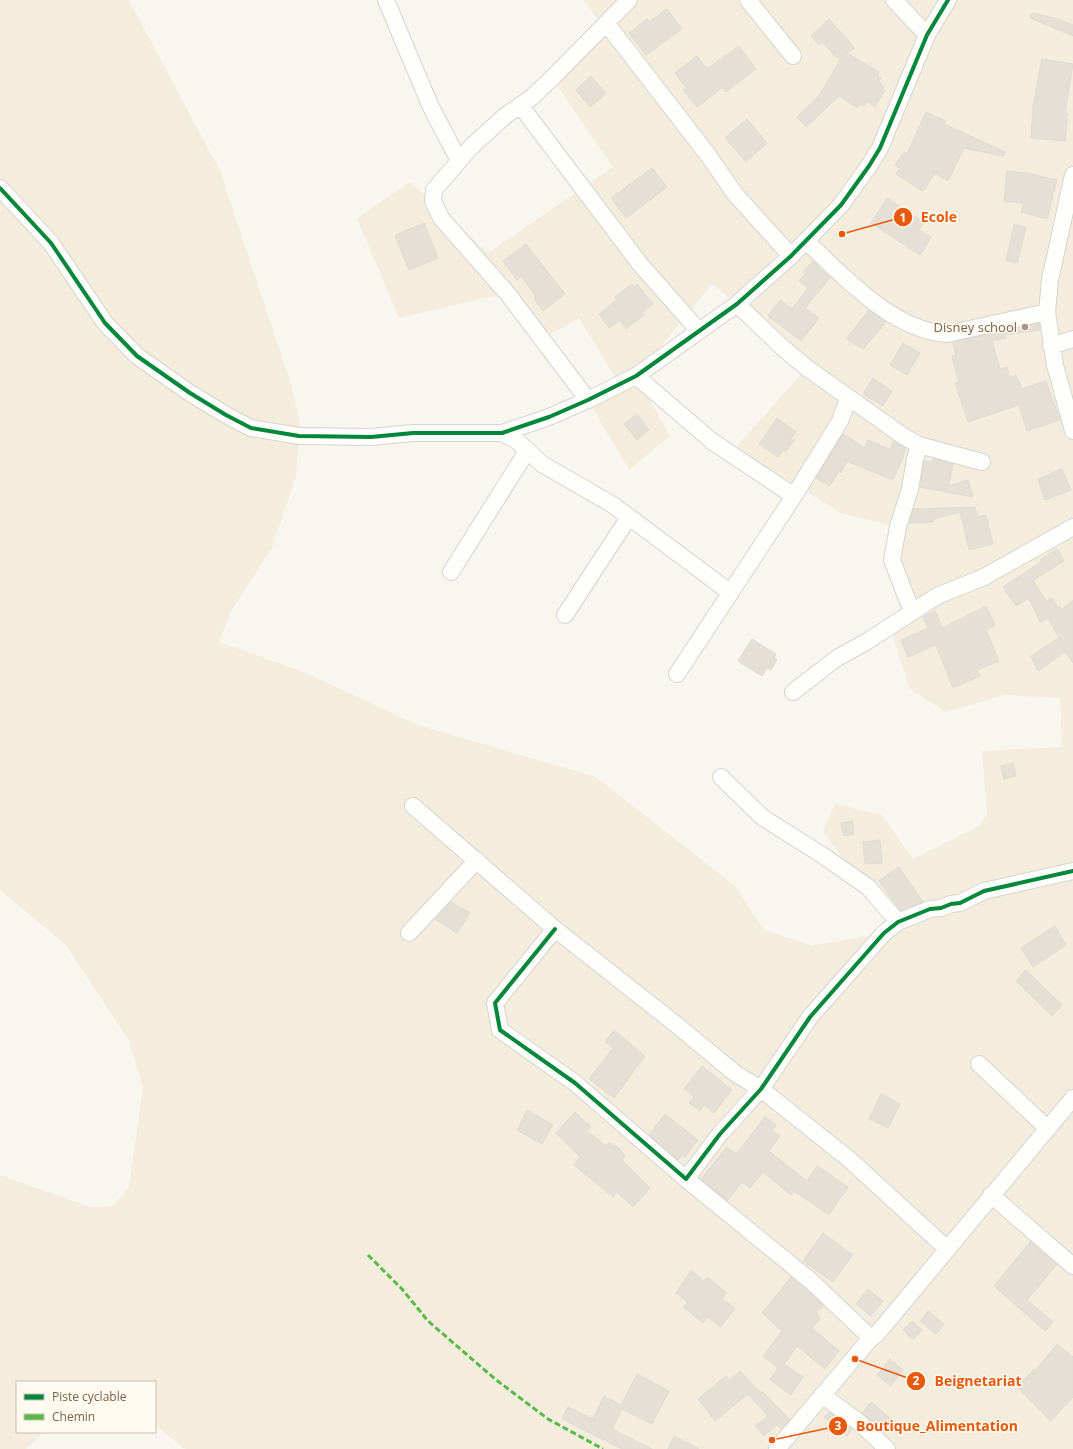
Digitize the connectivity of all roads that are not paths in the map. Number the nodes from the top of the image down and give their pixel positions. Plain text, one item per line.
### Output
1 (386, 0) edge
2 (629, 0) edge
3 (748, 0) edge
4 (894, 0) edge
5 (948, 0) edge
6 (607, 24) junction
7 (927, 35) junction
8 (793, 56) dead end
9 (520, 105) junction
10 (459, 161) junction
11 (1073, 175) edge
12 (0, 188) edge
13 (806, 241) junction
14 (791, 256) junction
15 (737, 304) junction
16 (1047, 312) junction
17 (699, 331) junction
18 (1073, 339) edge
19 (1051, 346) junction
20 (636, 376) junction
21 (848, 399) junction
22 (588, 400) junction
23 (1073, 431) edge
24 (502, 433) junction
25 (919, 445) junction
26 (528, 451) junction
27 (982, 462) dead end
28 (794, 496) junction
29 (629, 517) junction
30 (1073, 527) edge
31 (451, 572) dead end
32 (731, 593) junction
33 (912, 612) junction
34 (565, 615) dead end
35 (677, 674) dead end
36 (793, 692) dead end
37 (721, 777) dead end
38 (412, 806) dead end
39 (477, 860) junction
40 (1073, 871) edge
41 (898, 922) junction
42 (555, 929) junction
43 (409, 933) dead end
44 (978, 1064) dead end
45 (761, 1089) junction
46 (1073, 1098) edge
47 (1048, 1129) junction
48 (686, 1179) junction
49 (991, 1195) junction
50 (946, 1248) junction
51 (1073, 1266) edge
52 (871, 1338) junction
53 (822, 1395) junction
54 (777, 1449) edge
55 (887, 1449) edge

1 - 10 street
2 - 6 street
3 - 8 street
4 - 7 street
5 - 7 street
6 - 9 street
6 - 14 street
7 - 13 street
9 - 10 street
9 - 17 street
10 - 22 street
11 - 16 street
12 - 24 street
13 - 14 street
13 - 16 street
14 - 15 street
15 - 17 street
15 - 21 street
16 - 19 street
17 - 20 street
18 - 19 street
19 - 23 street
20 - 22 street
20 - 28 street
21 - 25 street
21 - 28 street
22 - 24 street
24 - 26 street
25 - 27 street
25 - 33 street
26 - 29 street
26 - 31 street
28 - 32 street
29 - 32 street
29 - 34 street
30 - 33 street
32 - 35 street
33 - 36 street
37 - 41 street
38 - 39 street
39 - 42 street
39 - 43 street
40 - 41 street
41 - 45 street
42 - 45 street
42 - 48 street
44 - 47 street
45 - 48 street
45 - 50 street
46 - 47 street
47 - 49 street
48 - 52 street
49 - 50 street
49 - 51 street
50 - 52 street
52 - 53 street
53 - 54 street
53 - 55 street

